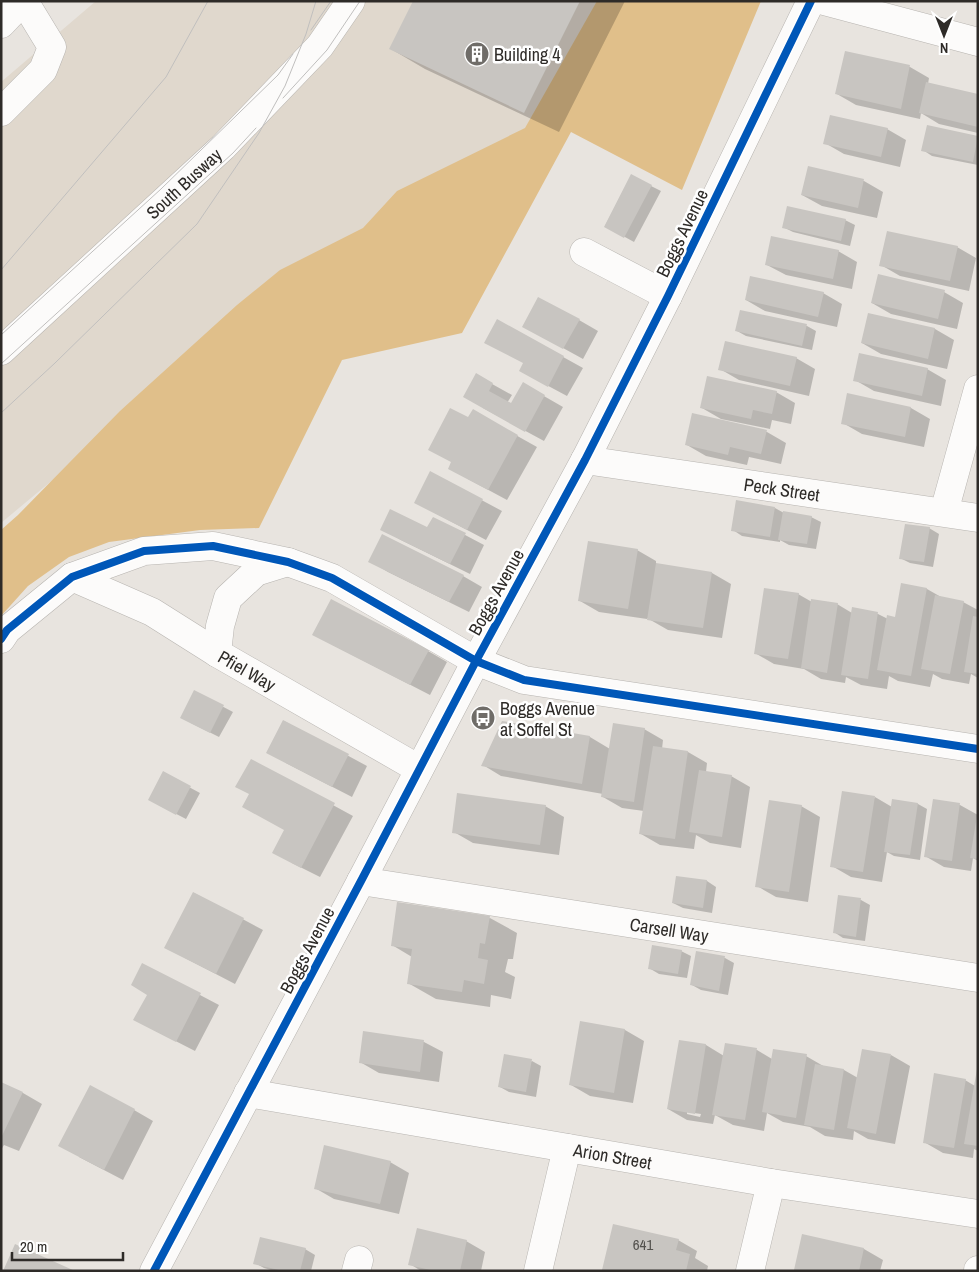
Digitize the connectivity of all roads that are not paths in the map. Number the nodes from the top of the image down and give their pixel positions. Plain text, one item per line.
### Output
1 (24, 1) edge
2 (351, 1) edge
3 (811, 1) edge
4 (824, 1) edge
5 (1, 24) edge
6 (978, 42) edge
7 (1, 112) edge
8 (584, 252) dead end
9 (668, 296) junction
10 (1, 352) edge
11 (978, 389) edge
12 (585, 460) junction
13 (944, 512) junction
14 (978, 518) edge
15 (288, 562) junction
16 (72, 577) junction
17 (1, 639) edge
18 (217, 653) junction
19 (476, 661) junction
20 (978, 749) edge
21 (419, 769) junction
22 (361, 881) junction
23 (978, 978) edge
24 (248, 1093) junction
25 (567, 1148) junction
26 (771, 1183) junction
27 (978, 1214) edge
28 (154, 1271) edge
29 (538, 1271) edge
30 (750, 1271) edge

1 - 5 street
1 - 7 street
2 - 10 street, South Busway
3 - 9 street, Boggs Avenue
4 - 6 street
8 - 9 street
9 - 12 street, Boggs Avenue
11 - 13 street
12 - 13 street, Peck Street
12 - 19 street, Boggs Avenue
13 - 14 street, Peck Street
15 - 16 street
15 - 18 street
15 - 19 street
16 - 17 street
16 - 18 street, Pfiel Way
18 - 21 street, Pfiel Way
19 - 20 street
19 - 21 street, Boggs Avenue
21 - 22 street, Boggs Avenue
22 - 23 street, Carsell Way
22 - 24 street, Boggs Avenue
24 - 25 street, Arion Street
24 - 28 street, Boggs Avenue
25 - 26 street, Arion Street
25 - 29 street
26 - 27 street, Arion Street
26 - 30 street

